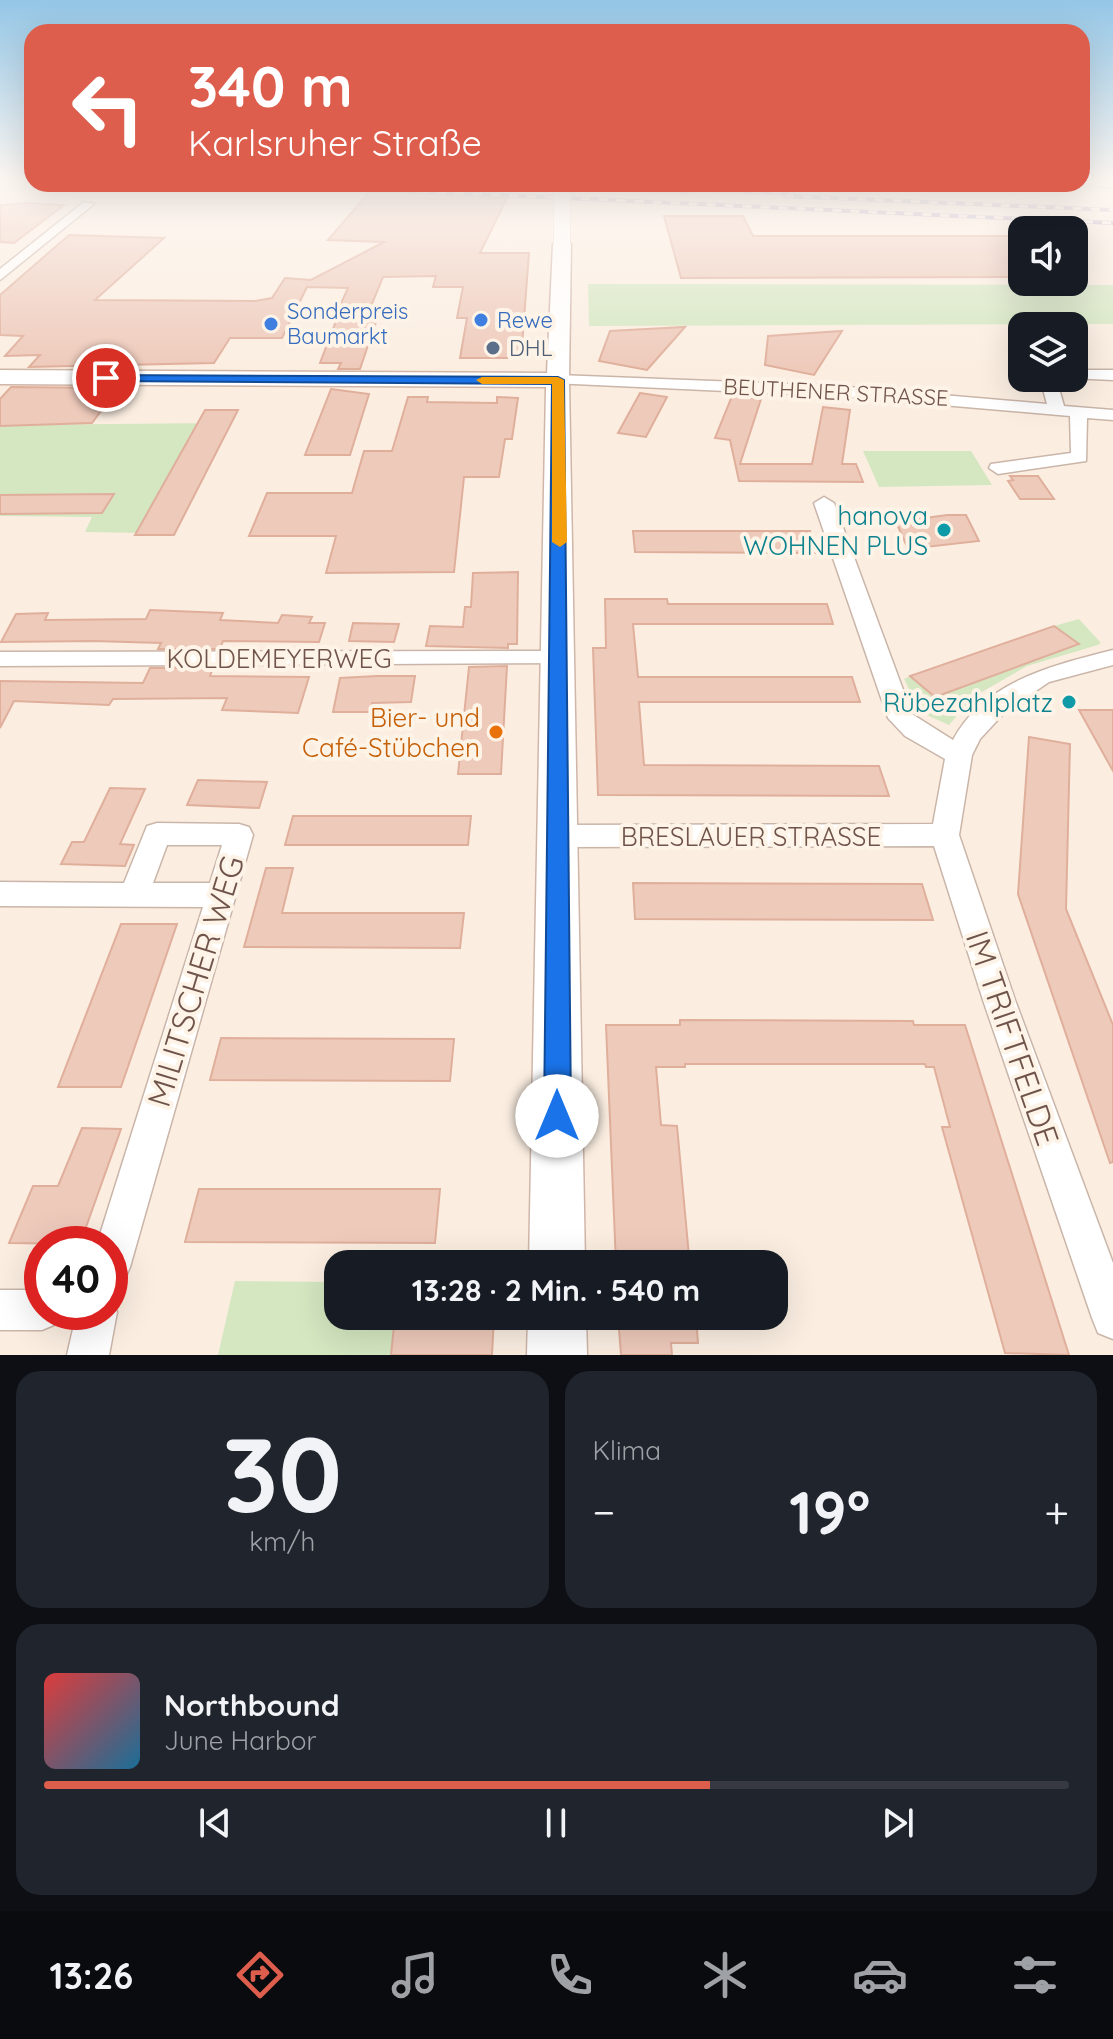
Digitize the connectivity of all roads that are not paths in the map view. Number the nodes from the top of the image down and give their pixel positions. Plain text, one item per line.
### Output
1 (42, 241) edge
2 (562, 241) edge
3 (0, 276) edge
4 (1088, 375) edge
5 (1113, 375) edge
6 (0, 377) edge
7 (558, 380) junction
8 (1052, 392) edge
9 (1056, 408) junction
10 (1078, 411) junction
11 (1113, 415) edge
12 (998, 468) dead end
13 (824, 503) dead end
14 (1113, 657) edge
15 (559, 658) junction
16 (0, 659) edge
17 (959, 755) junction
18 (945, 835) junction
19 (558, 836) junction
20 (0, 894) edge
21 (134, 895) junction
22 (219, 895) junction
23 (122, 1226) edge
24 (557, 1250) edge
25 (0, 1310) edge
26 (24, 1310) edge
27 (1113, 1318) edge
28 (93, 1330) edge
29 (557, 1330) edge
30 (88, 1355) edge
31 (557, 1355) edge

1 - 3 street
2 - 7 street, bridge
4 - 5 street
6 - 7 street
7 - 9 street, BEUTHENER STRASSE
7 - 15 street
8 - 9 street
9 - 10 street, BEUTHENER STRASSE
10 - 11 street, BEUTHENER STRASSE
10 - 12 street
13 - 17 street
14 - 17 street
15 - 16 street, KOLDEMEYERWEG
15 - 19 street
17 - 18 street, IM TRIFTFELDE
18 - 19 street, BRESLAUER STRASSE
18 - 27 street, IM TRIFTFELDE
19 - 24 street
20 - 21 street
21 - 22 street
21 - 22 street, MILITSCHER WEG
22 - 23 street, MILITSCHER WEG
25 - 26 street
28 - 30 street
29 - 31 street

